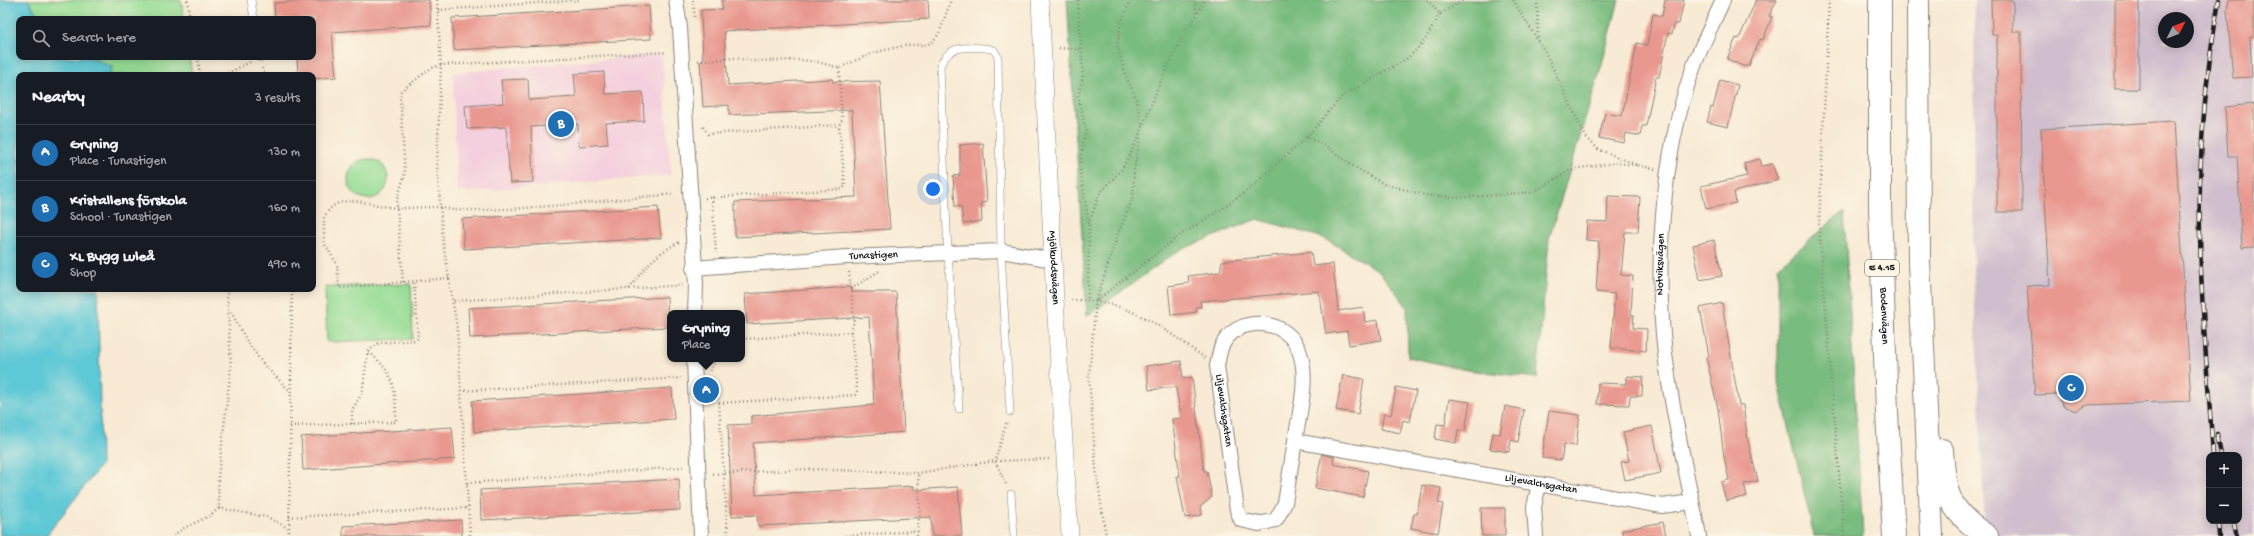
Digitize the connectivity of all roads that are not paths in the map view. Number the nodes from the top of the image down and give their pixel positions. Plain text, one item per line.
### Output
1 (251, 0) edge
2 (676, 0) edge
3 (1040, 0) edge
4 (1723, 0) edge
5 (1880, 0) edge
6 (1918, 0) edge
7 (254, 16) edge
8 (1001, 251) junction
9 (948, 254) junction
10 (1053, 260) junction
11 (693, 268) junction
12 (695, 310) edge
13 (694, 362) edge
14 (1924, 365) junction
15 (958, 409) dead end
16 (1010, 412) road end
17 (1295, 441) junction
18 (1539, 484) junction
19 (1011, 494) road end
20 (1692, 502) junction
21 (701, 536) edge
22 (1014, 536) edge
23 (1070, 536) edge
24 (1536, 536) edge
25 (1699, 536) edge
26 (1894, 536) edge
27 (1932, 536) edge
28 (1987, 536) edge

1 - 7 lane
2 - 11 street
3 - 10 street, Mjölkuddsvägen
4 - 20 street, Notviksvägen
5 - 26 main road, Bodenvägen / E 4.15
6 - 14 main road
8 - 9 street, Tunastigen
8 - 9 lane
8 - 10 street, Tunastigen
8 - 16 lane
9 - 11 street, Tunastigen
9 - 15 lane
10 - 23 street, Mjölkuddsvägen
11 - 12 street
13 - 21 street
14 - 27 main road
14 - 28 main road
17 - 17 street, Liljevalchsgatan
17 - 18 street, Liljevalchsgatan
18 - 20 street, Liljevalchsgatan
18 - 24 street
19 - 22 lane
20 - 25 street, Notviksvägen

